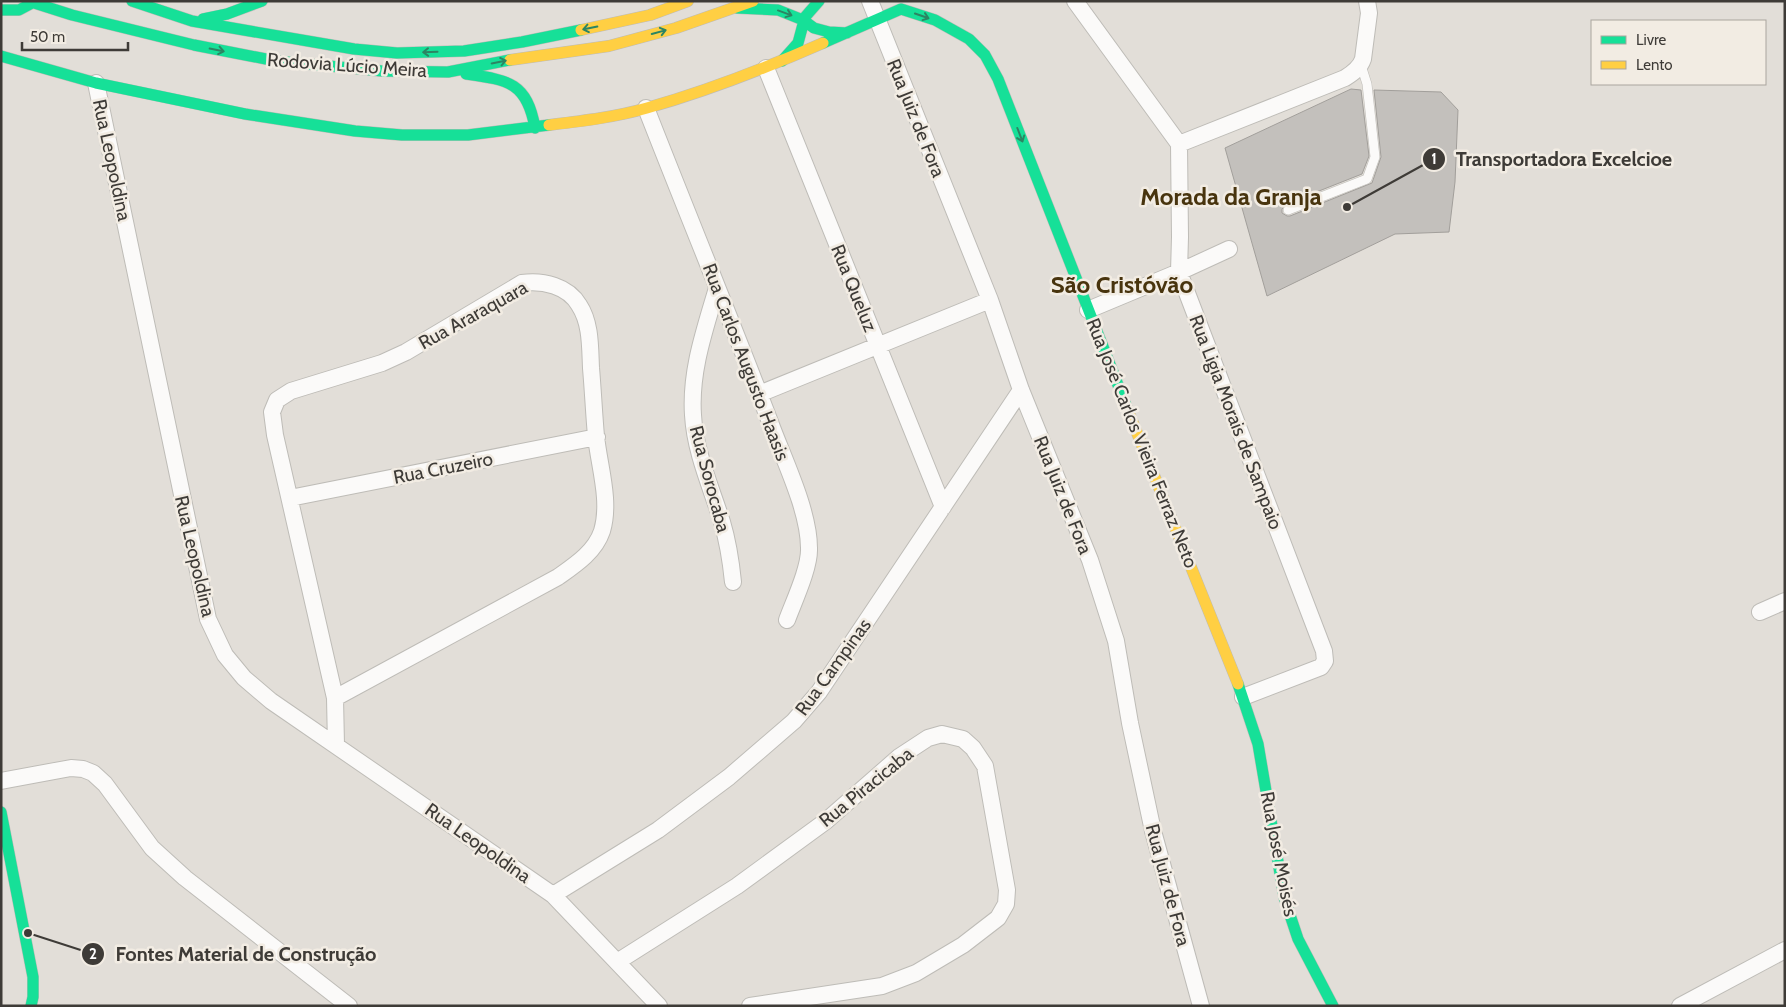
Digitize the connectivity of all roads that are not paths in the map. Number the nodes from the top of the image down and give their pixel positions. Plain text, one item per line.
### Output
1 (132, 1) edge
2 (262, 1) edge
3 (688, 1) edge
4 (725, 1) edge
5 (753, 1) edge
6 (819, 1) edge
7 (870, 1) edge
8 (1075, 1) edge
9 (1367, 1) edge
10 (33, 2) edge
11 (737, 8) junction
12 (6, 11) edge
13 (650, 15) junction
14 (28, 17) dead end
15 (803, 20) junction
16 (876, 20) junction
17 (192, 21) junction
18 (847, 33) junction
19 (130, 41) dead end
20 (194, 45) junction
21 (1, 56) edge
22 (782, 62) junction
23 (1361, 64) junction
24 (766, 68) junction
25 (448, 72) junction
26 (96, 83) junction
27 (646, 108) junction
28 (534, 128) junction
29 (1179, 144) junction
30 (1288, 210) dead end
31 (1229, 249) dead end
32 (1179, 272) junction
33 (717, 288) junction
34 (990, 300) junction
35 (1088, 310) junction
36 (877, 346) junction
37 (1021, 390) junction
38 (759, 394) junction
39 (596, 437) junction
40 (290, 498) junction
41 (943, 507) junction
42 (733, 582) dead end
43 (1785, 601) edge
44 (1760, 612) dead end
45 (787, 620) dead end
46 (1243, 697) junction
47 (335, 698) junction
48 (336, 745) junction
49 (1, 781) edge
50 (1, 812) edge
51 (553, 895) junction
52 (1785, 950) edge
53 (617, 962) junction
54 (30, 1006) edge
55 (349, 1006) edge
56 (658, 1006) edge
57 (750, 1006) edge
58 (1201, 1006) edge
59 (1333, 1006) edge
60 (1680, 1006) edge

1 - 17 street, Rodovia Lúcio Meira
2 - 17 street
3 - 13 street, Rodovia Lúcio Meira
4 - 13 street
5 - 11 street, Rodovia Lúcio Meira
6 - 15 street
7 - 16 street, Rua Juiz de Fora
8 - 29 street
9 - 23 street
10 - 12 street
10 - 20 street, Rodovia Lúcio Meira
11 -> 15 street
25 -> 11 street, Rodovia Lúcio Meira
12 - 14 street
13 -> 17 street, Rodovia Lúcio Meira
15 - 18 street
15 - 22 street
16 - 18 street, Rua José Carlos Vieira Ferraz Neto
16 - 34 street, Rua Juiz de Fora
16 -> 35 street, Rua José Carlos Vieira Ferraz Neto
18 - 22 street, Rua José Carlos Vieira Ferraz Neto
19 - 20 street
20 -> 25 street, Rodovia Lúcio Meira
21 - 26 street, Rua José Carlos Vieira Ferraz Neto
22 - 24 street, Rua José Carlos Vieira Ferraz Neto
23 - 29 street
23 - 30 lane
24 - 27 street, Rua José Carlos Vieira Ferraz Neto
24 - 36 street, Rua Queluz
25 - 28 street
26 - 28 street, Rua José Carlos Vieira Ferraz Neto
26 - 48 street, Rua Leopoldina
27 - 28 street, Rua José Carlos Vieira Ferraz Neto
27 - 33 street, Rua Carlos Augusto Haasis
29 - 32 street, Rua Ligia Morais de Sampaio
31 - 32 street
32 - 35 street
32 - 46 street, Rua Ligia Morais de Sampaio
33 - 38 street, Rua Carlos Augusto Haasis
33 - 42 street, Rua Sorocaba
34 - 36 street
34 - 37 street, Rua Juiz de Fora
35 - 46 street, Rua José Carlos Vieira Ferraz Neto
36 - 38 street
36 - 41 street, Rua Queluz
37 - 41 street, Rua Campinas
37 - 58 street, Rua Juiz de Fora
38 - 45 street, Rua Carlos Augusto Haasis
39 - 40 street, Rua Cruzeiro
39 - 40 street, Rua Araraquara
39 - 47 street, Rua Araraquara
40 - 47 street, Rua Araraquara
41 - 51 street, Rua Campinas
43 - 44 street
46 - 59 street, Rua José Moisés
47 - 48 street, Rua Araraquara
48 - 51 street, Rua Leopoldina
49 - 55 street
50 - 54 street
51 - 53 street, Rua Leopoldina
52 - 60 street
53 - 56 street
53 - 57 street, Rua Piracicaba

